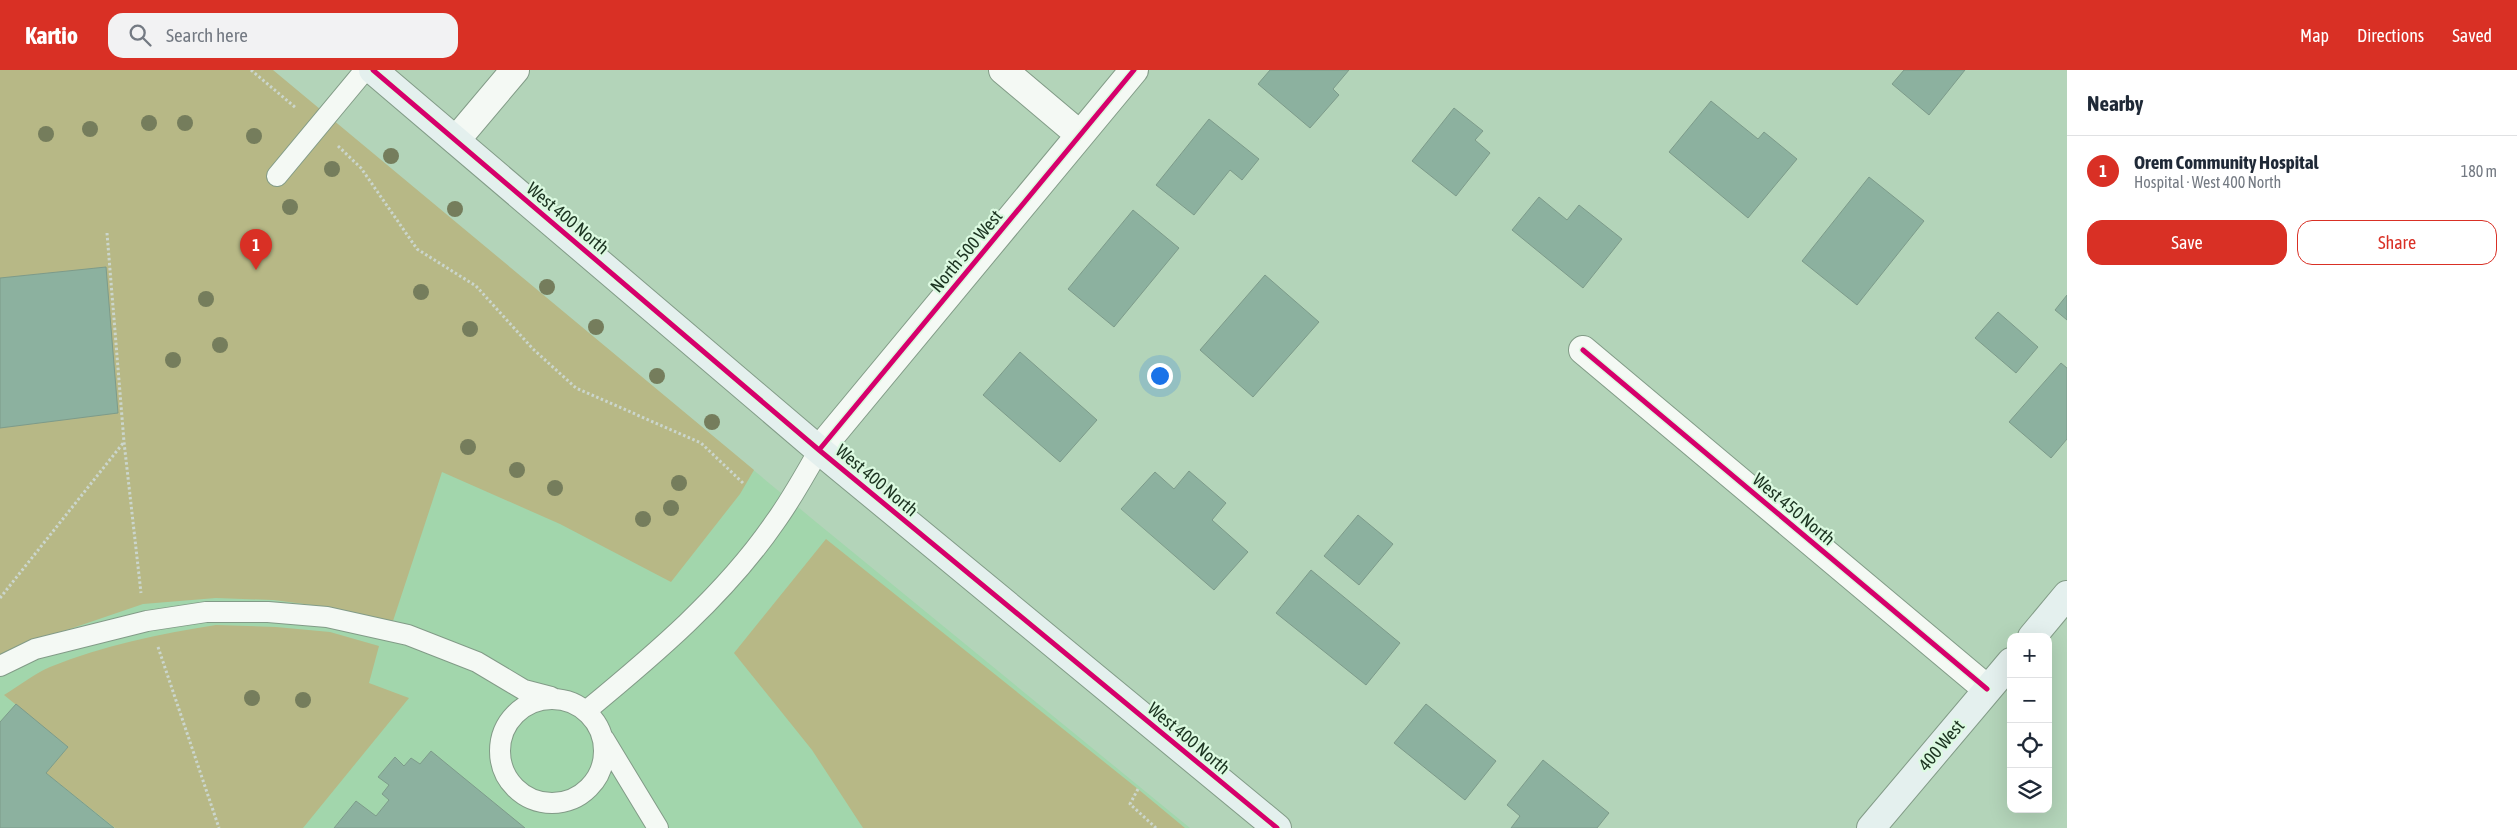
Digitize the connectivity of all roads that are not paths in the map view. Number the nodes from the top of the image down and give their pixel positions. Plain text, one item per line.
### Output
1 (365, 70) edge
2 (373, 70) edge
3 (514, 70) edge
4 (1003, 70) edge
5 (1134, 70) edge
6 (1080, 135) junction
7 (456, 140) junction
8 (277, 176) dead end
9 (1583, 350) dead end
10 (819, 450) junction
11 (2067, 595) edge
12 (2035, 633) edge
13 (0, 666) edge
14 (2007, 667) edge
15 (1988, 689) junction
16 (551, 698) junction
17 (586, 711) junction
18 (604, 739) junction
19 (658, 828) edge
20 (1277, 828) edge
21 (1871, 828) edge

1 - 8 lane
2 - 7 main road, West 400 North
3 - 7 street
4 - 6 street
5 - 6 street, North 500 West
6 - 10 street, North 500 West
7 - 10 main road, West 400 North
9 - 15 street, West 450 North
10 - 17 lane
10 - 20 main road, West 400 North
11 - 12 main road
13 - 16 lane
14 - 15 main road, 400 West
15 - 21 main road, 400 West
16 - 17 lane
16 - 18 lane
17 - 18 lane
18 - 19 lane

